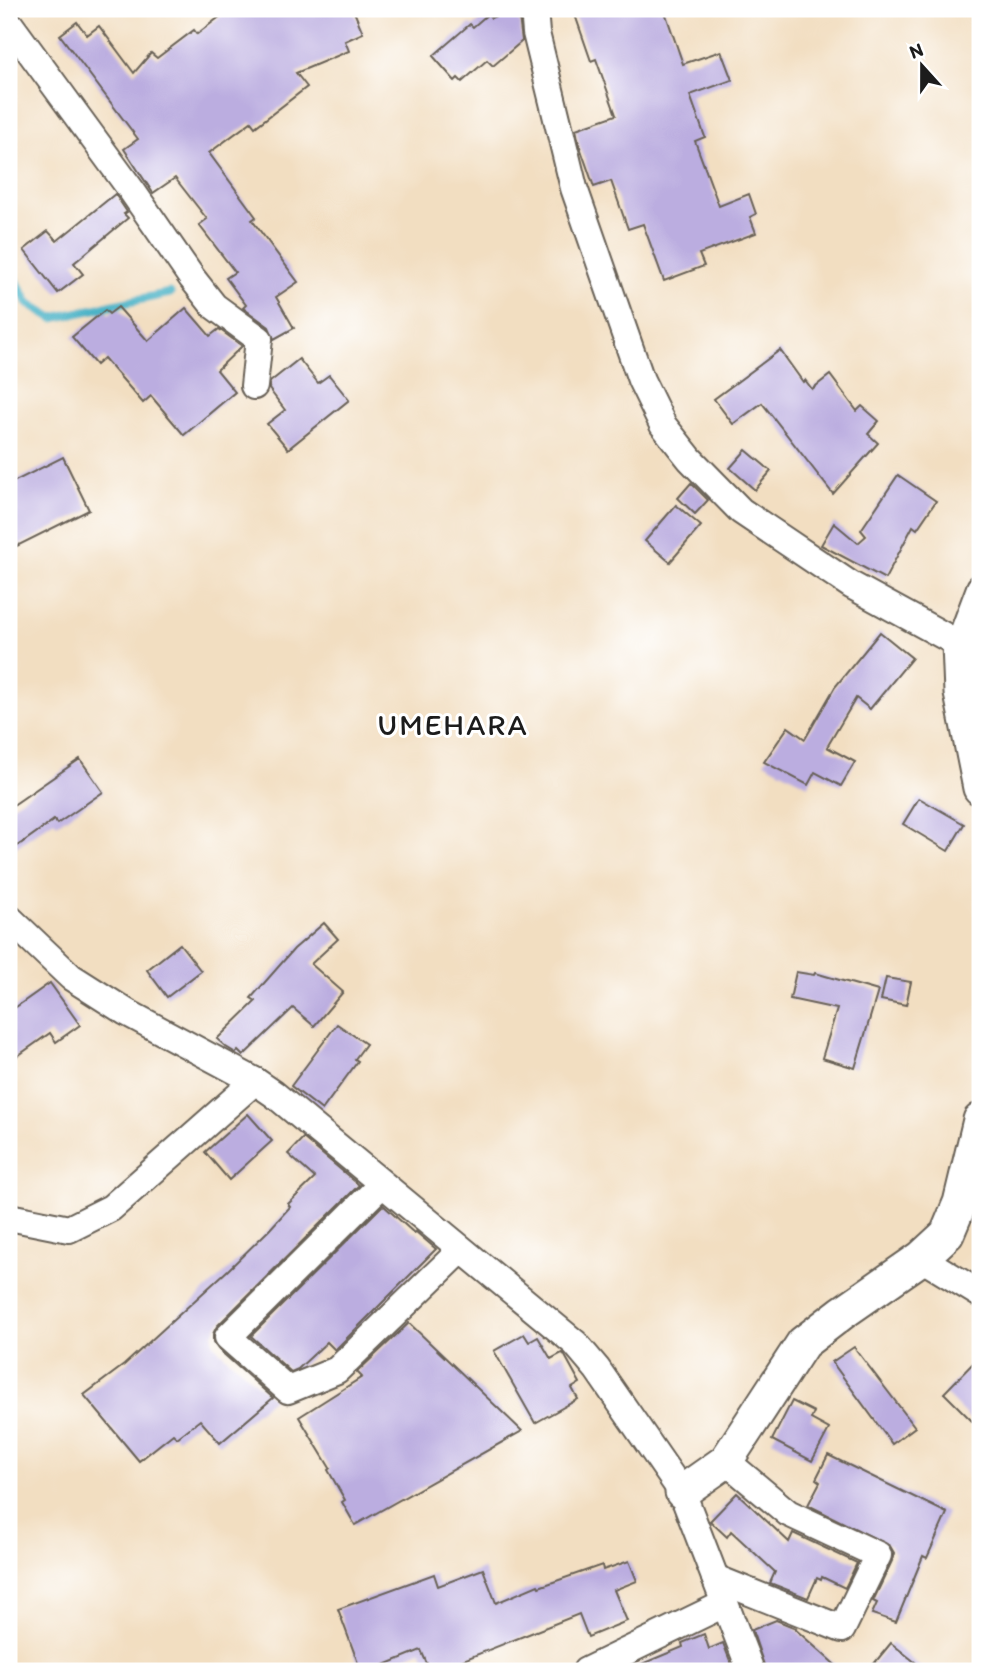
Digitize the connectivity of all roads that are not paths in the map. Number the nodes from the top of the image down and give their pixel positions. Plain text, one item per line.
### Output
1 (534, 9) edge
2 (9, 23) edge
3 (254, 386) dead end
4 (980, 588) edge
5 (959, 644) junction
6 (980, 788) edge
7 (9, 918) edge
8 (255, 1081) junction
9 (980, 1120) edge
10 (382, 1184) junction
11 (9, 1217) edge
12 (461, 1250) junction
13 (920, 1258) junction
14 (980, 1294) edge
15 (726, 1461) junction
16 (682, 1492) junction
17 (715, 1578) junction
18 (724, 1604) junction
19 (586, 1671) edge
20 (751, 1671) edge

1 - 5 street
2 - 3 street
4 - 5 street
5 - 6 street
7 - 8 street
8 - 10 street
8 - 11 street
9 - 13 street
10 - 12 street
10 - 12 street
12 - 16 street
13 - 14 street
13 - 15 street
15 - 16 street
15 - 17 street
16 - 17 street
17 - 18 street
18 - 19 street
18 - 20 street

